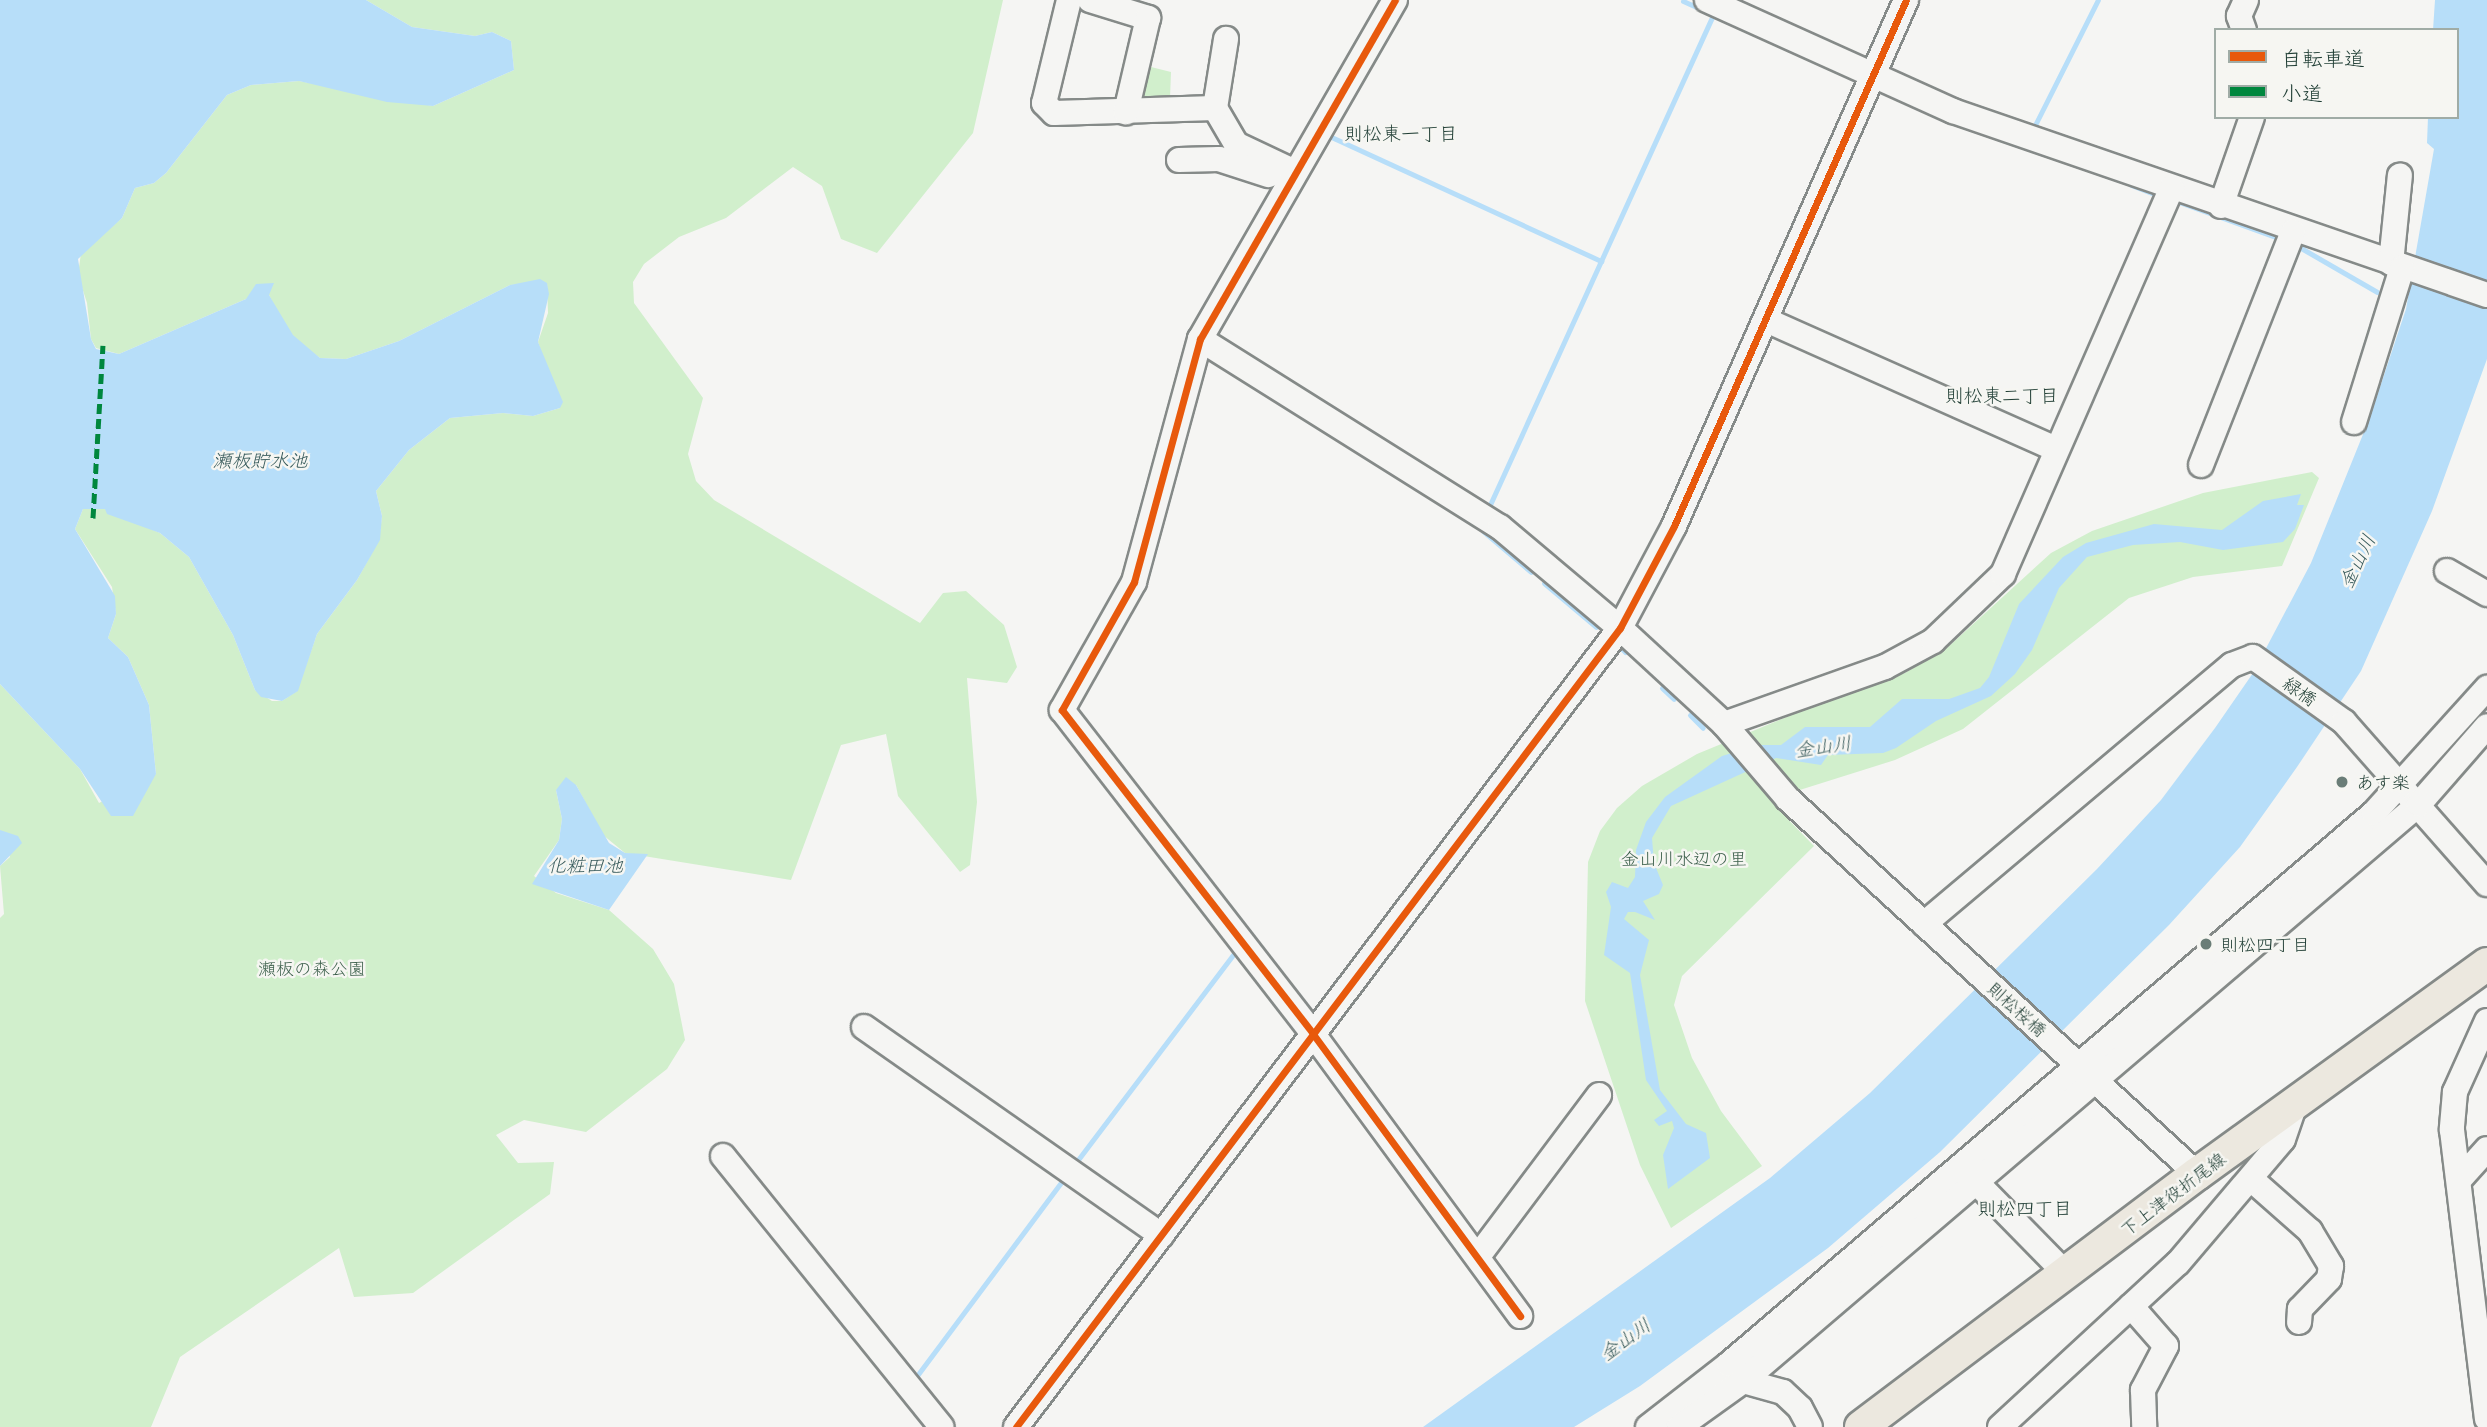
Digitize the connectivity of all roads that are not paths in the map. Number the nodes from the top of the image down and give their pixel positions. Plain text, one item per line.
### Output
1 (1069, 0) edge
2 (1090, 0) edge
3 (1395, 0) edge
4 (1707, 0) edge
5 (1906, 0) edge
6 (2246, 0) edge
7 (2243, 28) edge
8 (1226, 38) dead end
9 (1869, 85) junction
10 (1215, 108) junction
11 (1126, 112) junction
12 (2251, 119) edge
13 (1180, 160) dead end
14 (2400, 175) dead end
15 (1291, 179) junction
16 (2172, 188) junction
17 (2221, 206) junction
18 (2289, 241) junction
19 (2400, 267) junction
20 (2487, 295) edge
21 (1766, 320) junction
22 (1200, 339) junction
23 (2354, 422) dead end
24 (2056, 449) junction
25 (2201, 465) dead end
26 (2447, 571) dead end
27 (2487, 594) edge
28 (1620, 628) junction
29 (2487, 688) edge
30 (1724, 724) junction
31 (2487, 726) edge
32 (2403, 785) junction
33 (2419, 804) junction
34 (2487, 884) edge
35 (1924, 924) junction
36 (2487, 964) edge
37 (2487, 1021) edge
38 (1320, 1025) junction
39 (864, 1027) dead end
40 (2074, 1065) junction
41 (2094, 1082) junction
42 (1599, 1096) dead end
43 (2294, 1107) junction
44 (2487, 1149) edge
45 (723, 1156) dead end
46 (2197, 1174) junction
47 (2251, 1180) junction
48 (2460, 1180) junction
49 (1976, 1182) junction
50 (1161, 1235) junction
51 (1479, 1255) junction
52 (2067, 1275) junction
53 (2132, 1306) junction
54 (1520, 1316) dead end
55 (2299, 1322) dead end
56 (1743, 1381) junction
57 (2487, 1419) edge
58 (942, 1427) edge
59 (1016, 1427) edge
60 (1648, 1427) edge
61 (1679, 1427) edge
62 (1810, 1427) edge
63 (1861, 1427) edge
64 (2000, 1427) edge
65 (2144, 1427) edge

1 - 11 street
2 - 11 street
3 - 15 street
4 - 9 street
5 - 9 street
6 - 7 street
8 - 10 street
9 - 16 street
9 - 21 street
10 - 11 street
10 - 15 street
12 - 17 street
13 - 15 street
14 - 19 street
15 - 22 street
16 - 17 street
16 - 24 street
17 - 18 street
18 - 19 street
18 - 25 street
19 - 20 street
19 - 23 street
21 - 24 street
21 - 28 street
22 - 28 street, 則松桜橋
22 - 38 street
24 - 30 street
26 - 27 street
28 - 30 street, 則松桜橋
28 - 38 street
29 - 32 street
30 - 35 street, 則松桜橋
31 - 33 street
32 - 33 street, 緑橋
32 - 35 street, 緑橋
32 - 40 street
33 - 34 street, 緑橋
33 - 41 street
35 - 40 street, 則松桜橋
36 - 43 main road, 下上津役折尾線
37 - 48 street
38 - 50 street
38 - 51 street
39 - 50 street
40 - 41 street, 則松桜橋
40 - 60 street
41 - 46 street, 則松桜橋
41 - 49 street
42 - 51 street
43 - 46 main road, 下上津役折尾線
43 - 47 street
44 - 48 street
45 - 58 street
46 - 52 main road, 下上津役折尾線
47 - 53 street
47 - 55 street
48 - 57 street
49 - 52 street
49 - 56 street
50 - 59 street
51 - 54 street
52 - 63 main road, 下上津役折尾線
53 - 64 street
53 - 65 street
56 - 61 street
56 - 62 street

